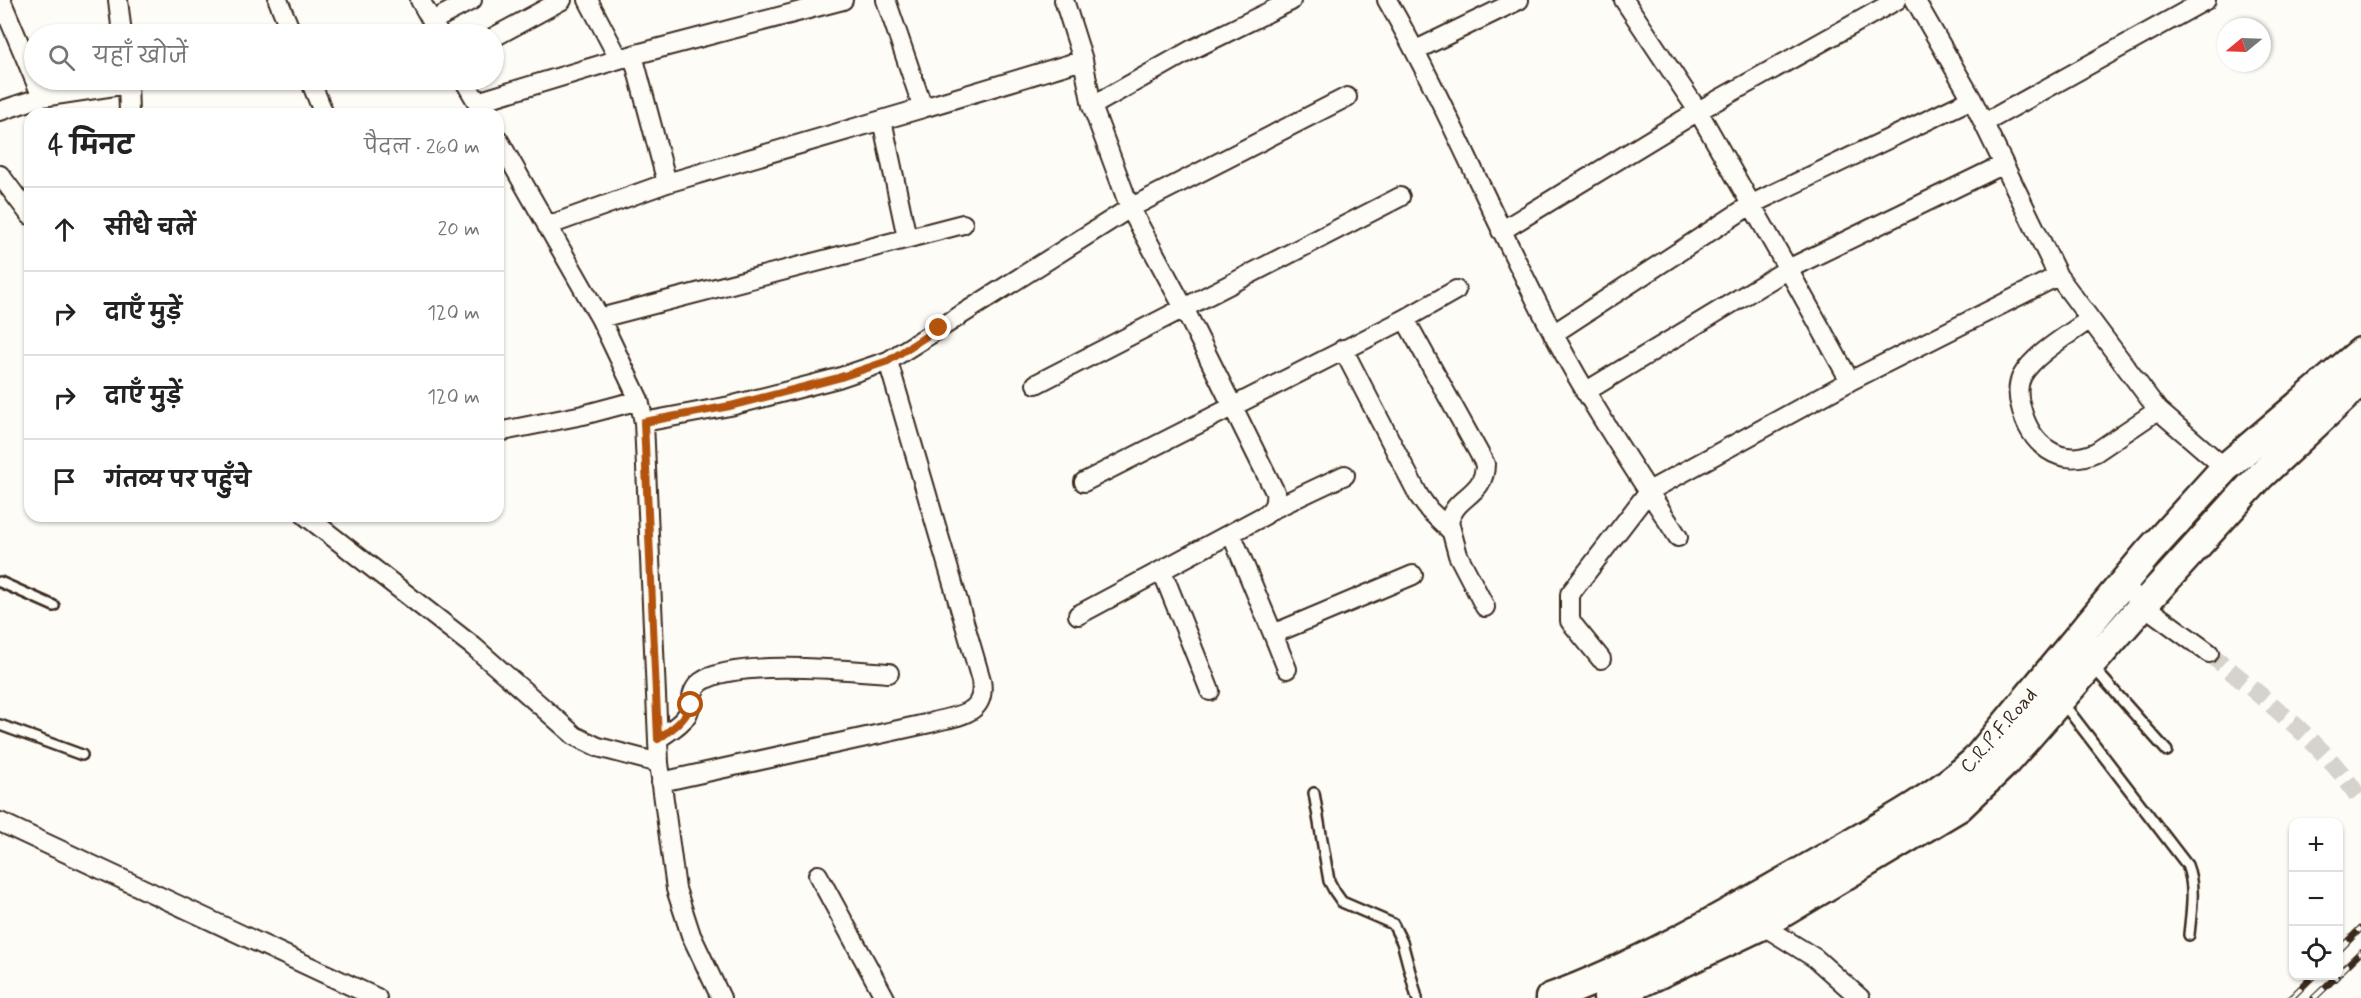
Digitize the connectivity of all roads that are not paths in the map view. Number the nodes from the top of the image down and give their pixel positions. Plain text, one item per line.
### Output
1 (1, 0) edge
2 (118, 0) edge
3 (278, 0) edge
4 (420, 0) edge
5 (472, 0) edge
6 (562, 0) edge
7 (588, 0) edge
8 (843, 0) edge
9 (886, 0) edge
10 (1064, 0) edge
11 (1387, 0) edge
12 (1519, 0) edge
13 (1624, 0) edge
14 (1897, 0) edge
15 (1915, 0) edge
16 (2206, 0) edge
17 (1292, 1) edge
18 (816, 4) edge
19 (2178, 6) edge
20 (121, 24) edge
21 (288, 24) edge
22 (434, 24) edge
23 (441, 24) edge
24 (504, 32) edge
25 (1416, 50) junction
26 (24, 54) edge
27 (626, 57) junction
28 (1083, 60) junction
29 (39, 90) edge
30 (82, 90) edge
31 (128, 90) edge
32 (314, 90) edge
33 (470, 90) edge
34 (42, 97) junction
35 (1347, 97) dead end
36 (1972, 99) junction
37 (1092, 106) junction
38 (129, 108) edge
39 (322, 108) edge
40 (480, 108) edge
41 (923, 108) junction
42 (0, 111) edge
43 (1698, 111) junction
44 (882, 120) junction
45 (1984, 123) junction
46 (504, 150) edge
47 (2002, 165) junction
48 (0, 175) edge
49 (667, 183) junction
50 (1400, 197) dead end
51 (1752, 204) junction
52 (24, 207) edge
53 (1130, 208) junction
54 (963, 224) dead end
55 (547, 226) junction
56 (1502, 231) junction
57 (906, 238) junction
58 (1788, 270) junction
59 (2058, 276) junction
60 (1456, 290) dead end
61 (1184, 308) junction
62 (600, 318) junction
63 (1405, 319) junction
64 (2090, 319) junction
65 (1553, 334) junction
66 (1343, 349) junction
67 (2361, 352) edge
68 (888, 361) junction
69 (1850, 381) junction
70 (2361, 381) edge
71 (1036, 384) dead end
72 (1585, 392) junction
73 (639, 400) junction
74 (1233, 406) junction
75 (2158, 410) junction
76 (644, 422) junction
77 (504, 431) edge
78 (2225, 468) junction
79 (1346, 475) dead end
80 (1084, 482) dead end
81 (1649, 491) junction
82 (1273, 509) junction
83 (314, 522) edge
84 (1450, 530) junction
85 (1231, 533) junction
86 (1678, 537) dead end
87 (1162, 572) junction
88 (1413, 575) dead end
89 (0, 582) edge
90 (2123, 583) junction
91 (2143, 605) junction
92 (54, 606) dead end
93 (1485, 608) dead end
94 (1078, 615) dead end
95 (1273, 634) junction
96 (2209, 653) tunnel mouth
97 (1601, 659) dead end
98 (2091, 664) junction
99 (1287, 669) dead end
100 (889, 673) dead end
101 (1210, 691) dead end
102 (2060, 700) junction
103 (0, 724) edge
104 (658, 739) junction
105 (2167, 751) dead end
106 (82, 755) dead end
107 (659, 763) junction
108 (661, 782) junction
109 (1314, 793) dead end
110 (0, 822) edge
111 (818, 875) dead end
112 (1762, 926) junction
113 (2188, 935) dead end
114 (377, 998) edge
115 (721, 998) edge
116 (885, 998) edge
117 (1417, 998) edge
118 (1550, 998) edge
119 (1608, 998) edge
120 (1860, 998) edge

1 - 26 street
2 - 20 street
3 - 21 street
4 - 22 street
5 - 23 street
6 - 24 street
7 - 27 street
8 - 18 street
9 - 41 street
10 - 28 street
11 - 25 street
12 - 25 street
13 - 43 street
14 - 43 street
15 - 36 street
16 - 19 street
17 - 37 street
18 - 27 street
19 - 45 street
25 - 56 street
27 - 40 street
27 - 49 street
28 - 37 street
28 - 41 street
29 - 34 street
30 - 34 street
31 - 38 street
32 - 39 street
33 - 40 street
34 - 42 street
35 - 53 street
36 - 45 street
36 - 51 street
37 - 53 street
41 - 44 street
43 - 51 street
43 - 56 street
44 - 49 street
44 - 57 street
45 - 47 street
46 - 55 street
47 - 58 street
47 - 59 street
48 - 52 street
49 - 55 street
50 - 61 street
51 - 58 street
51 - 65 street
53 - 61 street
53 - 68 street
54 - 57 street
55 - 62 street
56 - 65 street
57 - 62 street
58 - 69 street
58 - 72 street
59 - 64 street
59 - 69 street
60 - 63 street
61 - 71 street
61 - 74 street
62 - 73 street
63 - 66 street
63 - 84 street
64 - 75 street
64 - 75 street
65 - 72 street
66 - 74 street
66 - 84 street
67 - 78 main road, C.R.P.F.Road
68 - 76 street
68 - 108 street
69 - 81 street
70 - 91 main road, C.R.P.F.Road
72 - 81 street
73 - 76 street
73 - 77 street
74 - 80 street
74 - 82 street
75 - 78 street
76 - 104 street
78 - 90 main road, C.R.P.F.Road
79 - 82 street
81 - 86 street
81 - 97 street
82 - 85 street
83 - 107 street
84 - 93 street
85 - 87 street
85 - 95 street
87 - 94 street
87 - 101 street
88 - 95 street
89 - 92 lane
90 - 91 street
90 - 118 main road, C.R.P.F.Road
91 - 96 street
91 - 98 main road, C.R.P.F.Road
95 - 99 street
98 - 102 main road, C.R.P.F.Road
98 - 105 lane
100 - 104 street
102 - 112 main road, C.R.P.F.Road
102 - 113 lane
103 - 106 lane
104 - 107 street
107 - 108 street
108 - 115 street
109 - 117 lane
110 - 114 street
111 - 116 street
112 - 119 main road, C.R.P.F.Road
112 - 120 street

